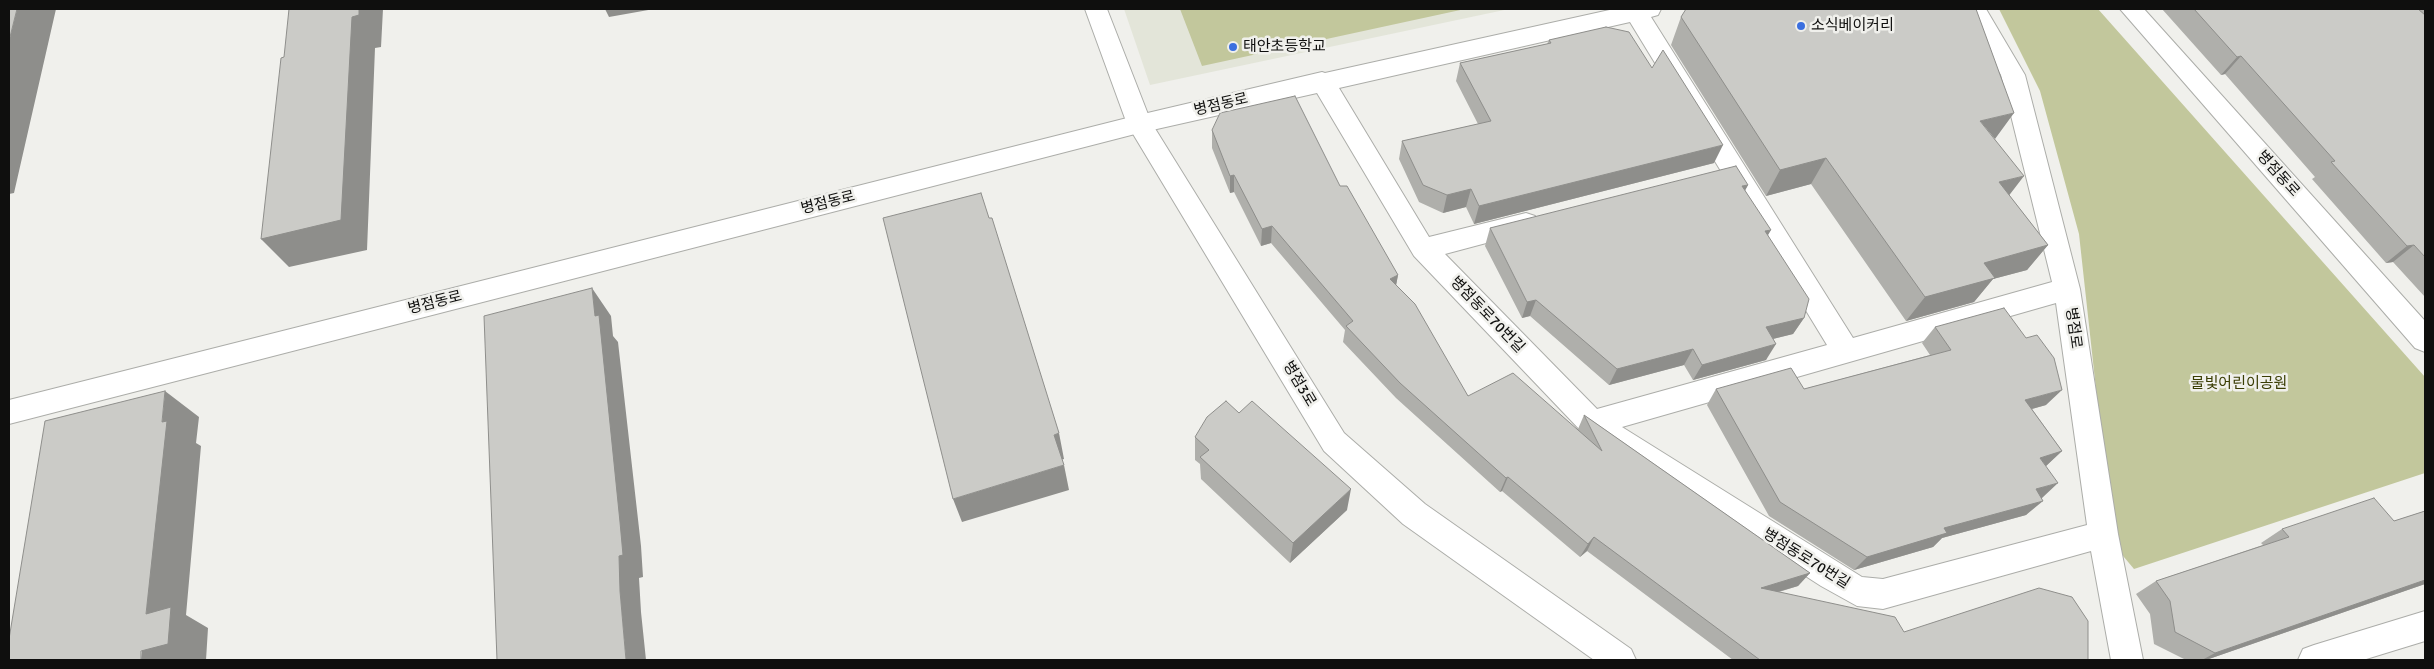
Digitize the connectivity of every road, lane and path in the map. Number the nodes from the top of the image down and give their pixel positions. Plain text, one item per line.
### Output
1 (1096, 9) edge
2 (1974, 9) edge
3 (2131, 9) edge
4 (1643, 10) edge
5 (1322, 81) junction
6 (1139, 124) junction
7 (1545, 218) edge
8 (1423, 249) junction
9 (2067, 289) junction
10 (2425, 340) edge
11 (1846, 352) junction
12 (9, 412) edge
13 (1592, 423) junction
14 (2103, 534) junction
15 (2425, 626) edge
16 (1620, 660) edge
17 (2127, 660) edge
18 (2314, 660) edge

1 - 6 street, 병점3로
2 - 9 street, 병점로
3 - 10 street, 병점동로
4 - 5 street, 병점동로
4 - 11 street
5 - 6 street, 병점동로
5 - 8 street, 병점동로70번길
6 - 12 street, 병점동로
6 - 16 street, 병점3로
7 - 8 street
8 - 13 street, 병점동로70번길
9 - 11 street
9 - 14 street, 병점로
11 - 13 street
13 - 14 street, 병점동로70번길
14 - 17 street, 병점로
15 - 18 street

